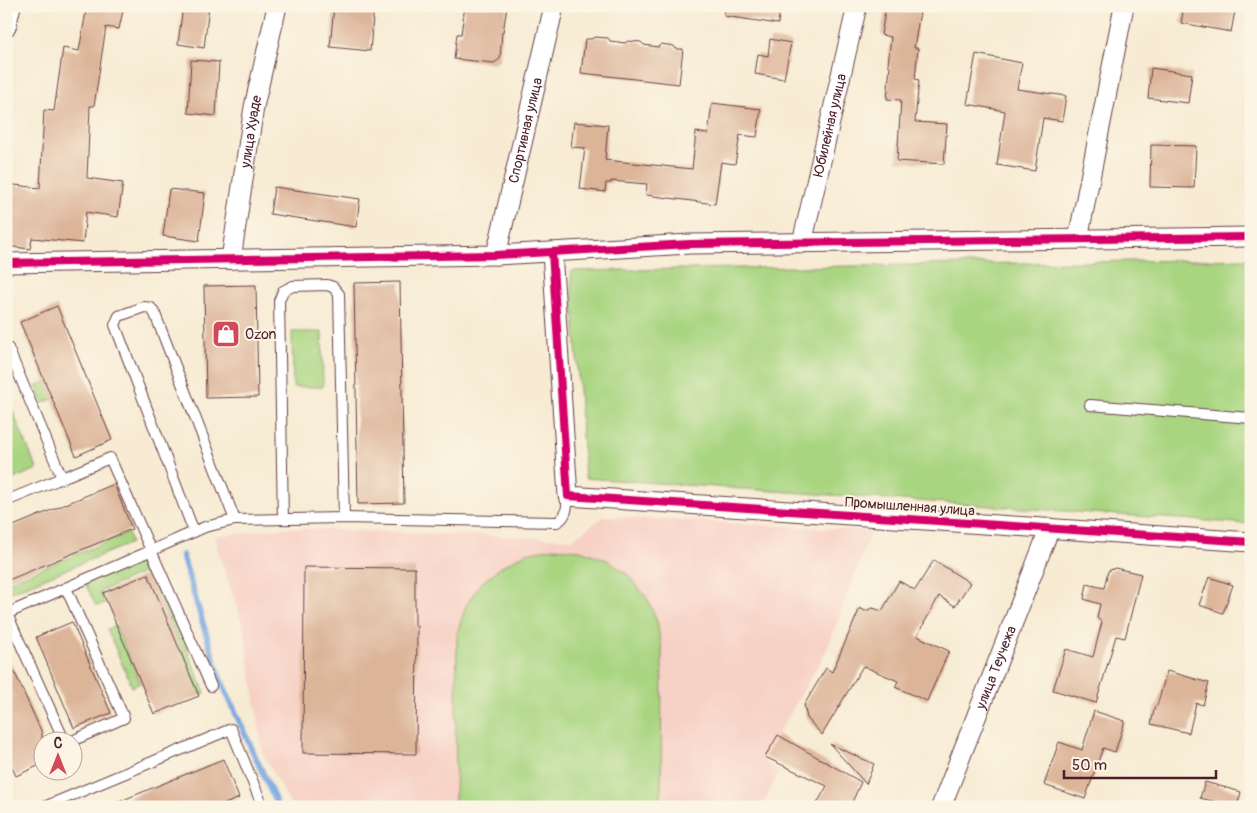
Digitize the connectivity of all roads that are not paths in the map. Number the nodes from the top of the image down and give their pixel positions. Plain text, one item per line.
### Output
1 (10, 6) edge
2 (277, 6) edge
3 (554, 6) edge
4 (857, 6) edge
5 (1124, 6) edge
6 (6, 27) edge
7 (1251, 237) edge
8 (1078, 240) junction
9 (802, 243) junction
10 (552, 252) junction
11 (496, 255) junction
12 (231, 260) junction
13 (6, 263) edge
14 (6, 349) edge
15 (1090, 405) dead end
16 (1251, 418) edge
17 (62, 478) junction
18 (568, 496) junction
19 (6, 501) edge
20 (344, 518) junction
21 (283, 519) junction
22 (235, 520) junction
23 (1050, 528) junction
24 (194, 532) junction
25 (1251, 542) edge
26 (151, 551) junction
27 (66, 588) junction
28 (7, 614) edge
29 (210, 686) dead end
30 (59, 730) edge
31 (82, 736) edge
32 (44, 807) edge
33 (264, 807) edge
34 (941, 807) edge

1 - 6 street
2 - 12 street, улица Хуаде
3 - 11 street, Спортивная улица
4 - 9 street, Юбилейная улица
5 - 8 street
7 - 8 street
8 - 9 street
9 - 10 street
10 - 11 street
10 - 18 street
11 - 12 street
12 - 13 street
14 - 17 lane
15 - 16 lane
17 - 19 lane
17 - 26 lane
18 - 20 lane
18 - 23 street, Промышленная улица
20 - 21 lane
20 - 21 lane
21 - 22 lane
22 - 24 lane
22 - 24 lane
23 - 25 street, Промышленная улица
23 - 34 street, улица Теучежа
24 - 26 lane
26 - 27 lane
26 - 29 lane
27 - 28 lane
27 - 31 lane
28 - 30 lane
32 - 33 lane

